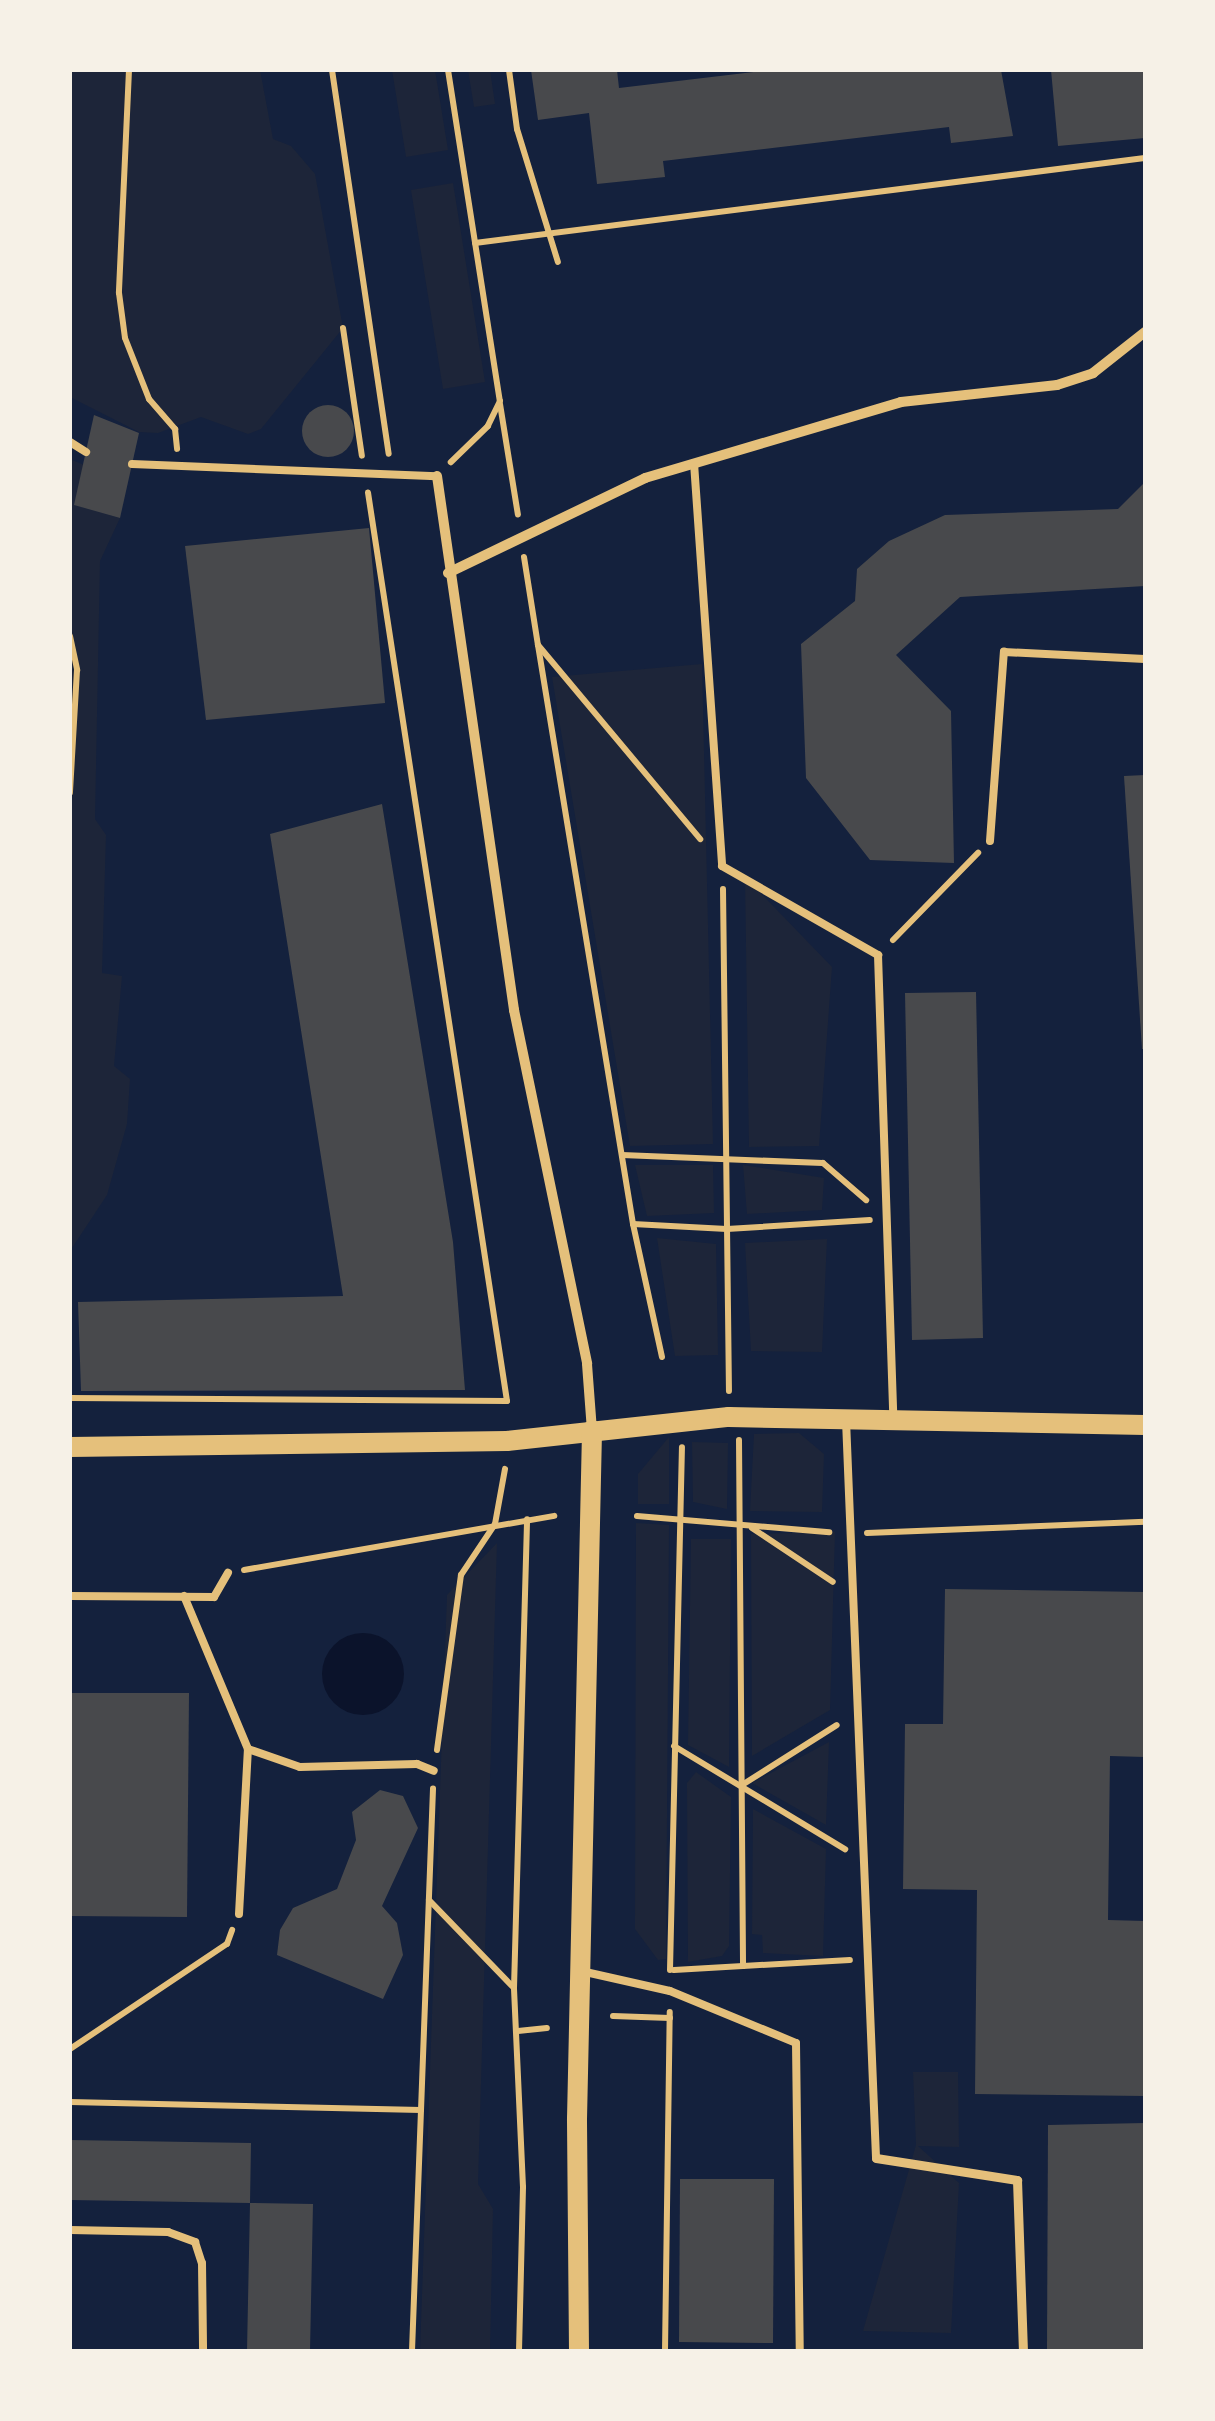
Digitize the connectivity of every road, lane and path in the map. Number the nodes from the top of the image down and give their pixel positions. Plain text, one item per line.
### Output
1 (129, 70) edge
2 (332, 70) edge
3 (448, 70) edge
4 (508, 70) edge
5 (1145, 158) edge
6 (550, 234) junction
7 (475, 243) junction
8 (558, 262) dead end
9 (343, 328) dead end
10 (1145, 332) edge
11 (70, 442) edge
12 (86, 452) dead end
13 (132, 464) dead end
14 (694, 464) junction
15 (180, 470) junction
16 (365, 475) junction
17 (393, 475) junction
18 (437, 476) junction
19 (448, 572) junction
20 (70, 636) edge
21 (1145, 659) edge
22 (70, 793) edge
23 (990, 841) joint
24 (722, 866) junction
25 (878, 955) junction
26 (726, 1154) junction
27 (622, 1155) junction
28 (888, 1219) junction
29 (633, 1224) junction
30 (727, 1229) junction
31 (662, 1357) dead end
32 (70, 1398) edge
33 (846, 1420) junction
34 (893, 1422) junction
35 (734, 1423) junction
36 (1145, 1425) edge
37 (592, 1430) junction
38 (682, 1434) dead end
39 (70, 1448) edge
40 (505, 1469) dead end
41 (554, 1516) dead end
42 (637, 1516) dead end
43 (682, 1516) junction
44 (527, 1520) junction
45 (1145, 1522) edge
46 (496, 1524) junction
47 (739, 1526) junction
48 (751, 1527) junction
49 (848, 1534) junction
50 (228, 1574) joint
51 (851, 1594) junction
52 (70, 1596) edge
53 (184, 1596) junction
54 (856, 1713) junction
55 (674, 1746) junction
56 (248, 1749) junction
57 (434, 1772) junction
58 (741, 1786) junction
59 (863, 1860) junction
60 (429, 1900) junction
61 (238, 1914) joint
62 (867, 1960) junction
63 (743, 1966) junction
64 (670, 1970) junction
65 (580, 1971) junction
66 (514, 1988) junction
67 (670, 1991) junction
68 (614, 2016) dead end
69 (670, 2018) junction
70 (547, 2028) dead end
71 (518, 2030) junction
72 (70, 2049) edge
73 (70, 2102) edge
74 (421, 2110) junction
75 (876, 2158) joint
76 (70, 2230) edge
77 (202, 2351) edge
78 (412, 2351) edge
79 (519, 2351) edge
80 (579, 2351) edge
81 (665, 2351) edge
82 (800, 2351) edge
83 (1023, 2351) edge

1 - 15 path
2 - 17 path
3 - 7 path
4 - 6 path
5 - 6 path
6 - 7 path
6 - 8 path
7 - 18 path
9 - 16 path
10 - 14 street
11 - 12 lane
13 - 15 lane
14 - 19 street
14 - 24 lane
15 - 16 lane
16 - 17 lane
16 - 32 path
17 - 18 lane
18 - 19 street
19 - 37 street
20 - 22 path
21 - 23 lane
23 - 25 path
24 - 25 lane
24 - 26 path
24 - 27 path
25 - 28 lane
26 - 27 path
26 - 28 path
26 - 30 path
27 - 29 path
28 - 30 path
28 - 34 lane
29 - 30 path
29 - 31 path
30 - 35 path
33 - 34 main road
33 - 35 main road
33 - 49 lane
34 - 36 main road
35 - 37 main road
35 - 47 path
37 - 39 main road
37 - 65 main road
38 - 43 path
40 - 46 path
41 - 44 path
42 - 43 path
43 - 47 path
43 - 55 path
44 - 46 path
44 - 66 path
45 - 49 path
46 - 50 path
46 - 57 path
47 - 48 path
47 - 58 path
48 - 49 path
48 - 51 path
49 - 51 lane
50 - 53 lane
51 - 54 lane
52 - 53 lane
53 - 56 lane
54 - 58 path
54 - 59 lane
55 - 58 path
55 - 64 path
56 - 57 lane
56 - 61 lane
57 - 60 path
58 - 59 path
58 - 63 path
59 - 62 lane
60 - 66 path
60 - 74 path
61 - 72 path
62 - 63 path
62 - 75 lane
63 - 64 path
64 - 67 path
65 - 67 lane
65 - 80 main road
66 - 71 path
67 - 69 path
67 - 82 lane
68 - 69 path
69 - 81 path
70 - 71 path
71 - 79 path
73 - 74 path
74 - 78 path
75 - 83 street
76 - 77 lane

